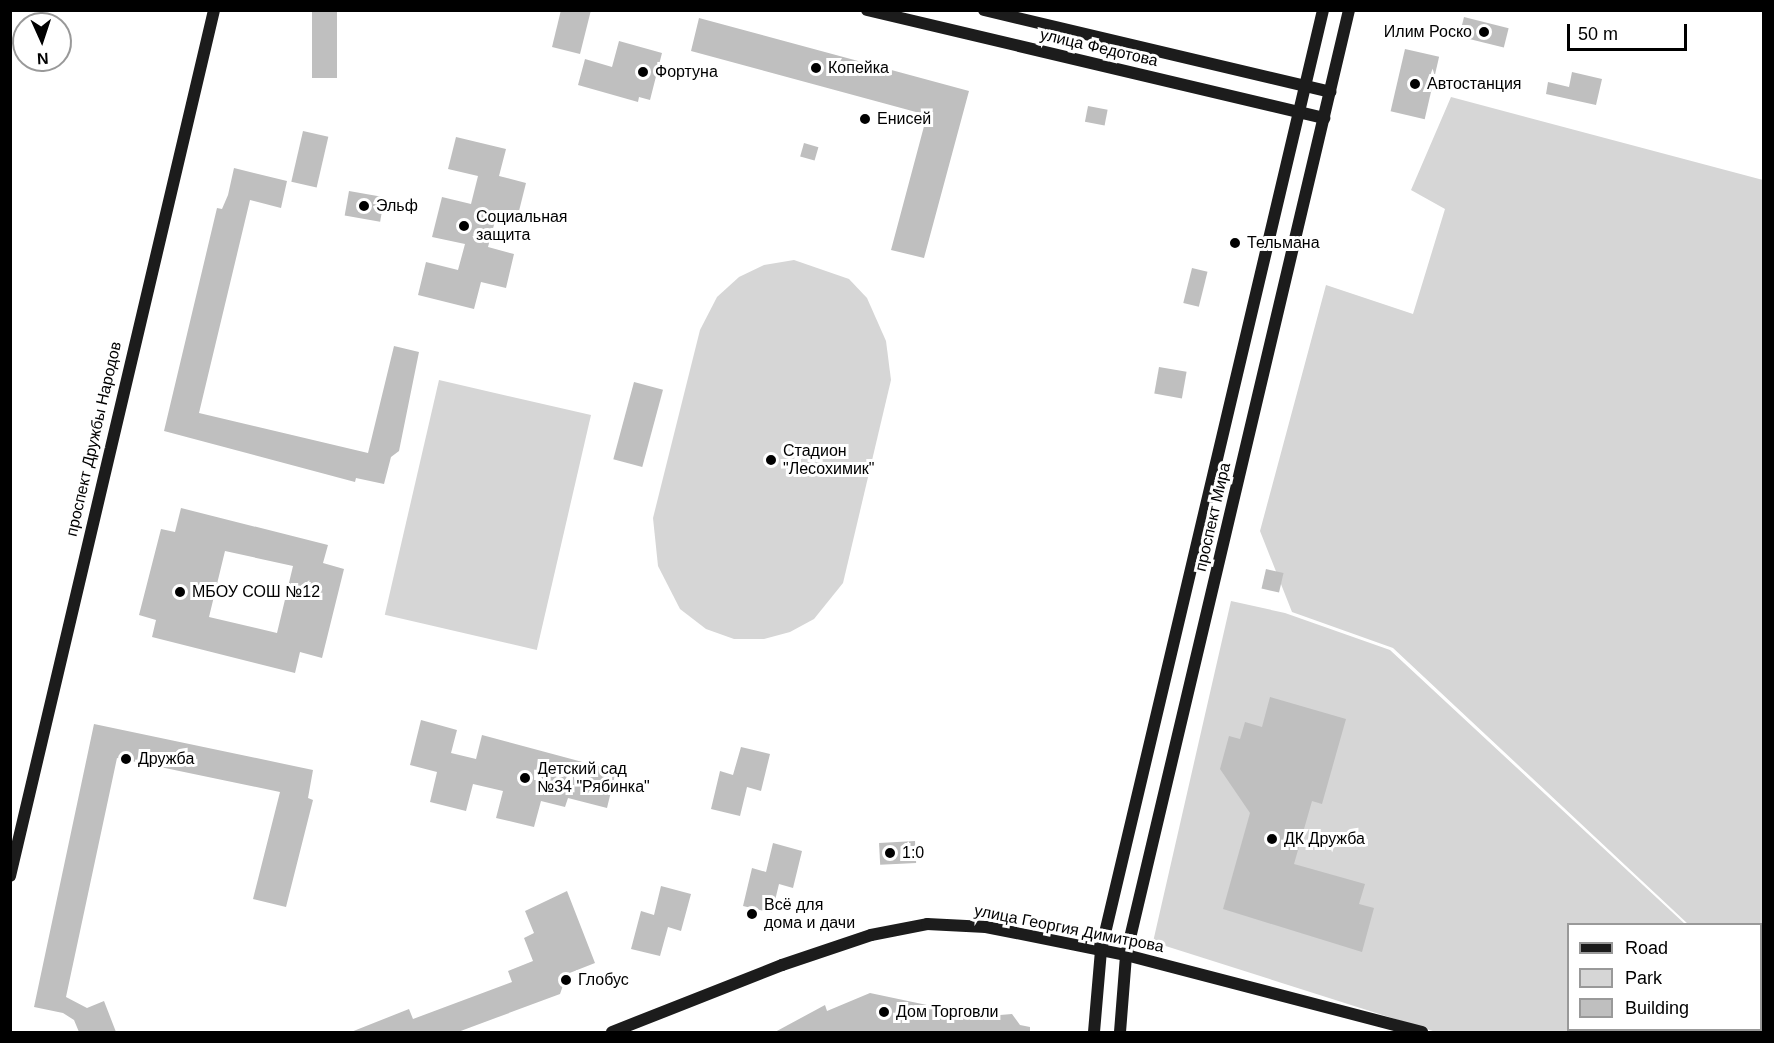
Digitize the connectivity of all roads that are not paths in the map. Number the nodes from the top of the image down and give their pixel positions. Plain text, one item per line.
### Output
1 (214, 10) edge
2 (867, 10) edge
3 (984, 10) edge
4 (1323, 10) edge
5 (1349, 10) edge
6 (1305, 87) junction
7 (1330, 92) junction
8 (1299, 112) junction
9 (1324, 118) junction
10 (10, 876) edge
11 (1101, 950) junction
12 (1126, 955) junction
13 (612, 1032) edge
14 (1094, 1032) edge
15 (1120, 1032) edge
16 (1422, 1032) edge

1 - 10 street, проспект Дружбы Народов
2 - 8 street, улица Федотова
3 - 6 street
4 - 6 street, проспект Мира
5 - 7 street, проспект Мира
6 - 7 street
6 - 8 street, проспект Мира
7 - 9 street, проспект Мира
8 - 9 street, улица Федотова
8 - 11 street, проспект Мира
9 - 12 street, проспект Мира
11 - 12 street, улица Георгия Димитрова
11 - 13 street, улица Георгия Димитрова
11 - 14 street, проспект Мира
12 - 15 street, проспект Мира
12 - 16 street, улица Георгия Димитрова

